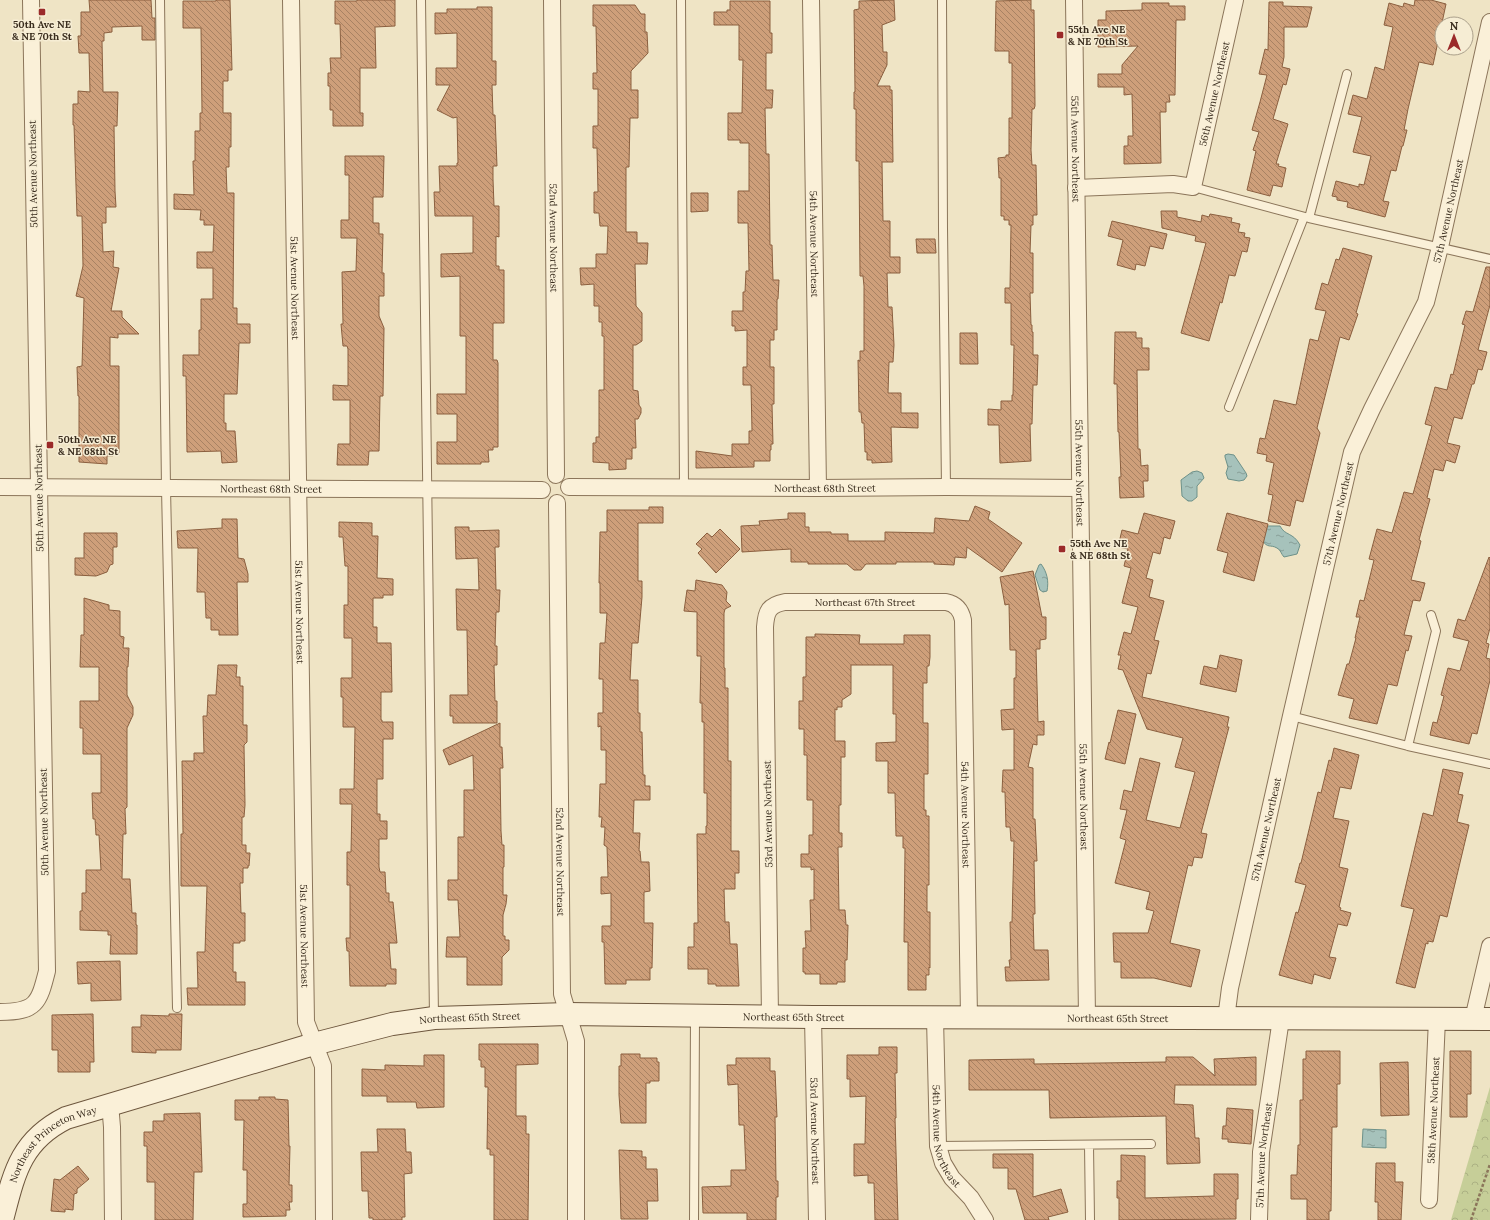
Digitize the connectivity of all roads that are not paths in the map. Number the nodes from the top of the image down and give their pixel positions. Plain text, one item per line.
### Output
1 (31, 0) edge
2 (160, 0) edge
3 (291, 0) edge
4 (421, 0) edge
5 (552, 0) edge
6 (681, 0) edge
7 (811, 0) edge
8 (942, 0) edge
9 (1074, 0) edge
10 (1235, 0) edge
11 (1490, 22) edge
12 (1347, 74) dead end
13 (1076, 188) junction
14 (1192, 188) junction
15 (1306, 217) junction
16 (1440, 247) junction
17 (1490, 259) edge
18 (1229, 407) dead end
19 (556, 475) junction
20 (0, 487) edge
21 (38, 487) junction
22 (569, 487) junction
23 (684, 487) junction
24 (946, 487) junction
25 (166, 488) junction
26 (818, 488) junction
27 (1080, 488) junction
28 (297, 490) junction
29 (427, 490) junction
30 (542, 490) junction
31 (557, 503) junction
32 (769, 611) joint
33 (961, 611) joint
34 (1431, 615) dead end
35 (1291, 716) junction
36 (1408, 746) junction
37 (1490, 764) edge
38 (1490, 946) edge
39 (177, 1008) dead end
40 (0, 1012) edge
41 (568, 1014) junction
42 (695, 1016) junction
43 (770, 1017) junction
44 (813, 1017) junction
45 (434, 1018) junction
46 (935, 1018) junction
47 (969, 1018) junction
48 (1086, 1018) junction
49 (1226, 1019) junction
50 (1281, 1019) junction
51 (1437, 1019) junction
52 (1481, 1019) edge
53 (314, 1044) junction
54 (110, 1104) junction
55 (1090, 1144) junction
56 (1151, 1144) dead end
57 (938, 1146) junction
58 (1429, 1200) dead end
59 (2, 1220) edge
60 (113, 1220) edge
61 (324, 1220) edge
62 (576, 1220) edge
63 (694, 1220) edge
64 (817, 1220) edge
65 (984, 1220) edge
66 (1090, 1220) edge
67 (1259, 1220) edge

1 - 21 street, 50th Avenue Northeast
2 - 25 lane
3 - 28 street, 51st Avenue Northeast
4 - 29 lane
5 - 19 street, 52nd Avenue Northeast
6 - 23 lane
7 - 26 street, 54th Avenue Northeast
8 - 24 lane
9 - 13 street, 55th Avenue Northeast
10 - 14 street, 56th Avenue Northeast
11 - 16 street, 57th Avenue Northeast
12 - 15 lane
13 - 14 street
13 - 27 street, 55th Avenue Northeast
14 - 15 lane
15 - 16 lane
15 - 18 lane
16 - 17 lane
16 - 35 street, 57th Avenue Northeast
19 - 22 street
19 - 30 street
20 - 21 street, Northeast 68th Street
21 - 25 street, Northeast 68th Street
21 - 40 street, 50th Avenue Northeast
22 - 23 street, Northeast 68th Street
22 - 31 street
23 - 26 street, Northeast 68th Street
24 - 26 street, Northeast 68th Street
24 - 27 street, Northeast 68th Street
25 - 28 street, Northeast 68th Street
25 - 39 lane
27 - 48 street, 55th Avenue Northeast
28 - 29 street, Northeast 68th Street
28 - 53 street, 51st Avenue Northeast
29 - 30 street, Northeast 68th Street
29 - 45 lane
30 - 31 street
31 - 41 street, 52nd Avenue Northeast
32 - 33 street, Northeast 67th Street
32 - 43 street, 53rd Avenue Northeast
33 - 47 street, 54th Avenue Northeast
34 - 36 lane
35 - 36 lane
35 - 49 street, 57th Avenue Northeast
36 - 37 lane
38 - 52 street
41 - 42 main road, Northeast 65th Street
41 - 45 main road, Northeast 65th Street
41 - 62 street, 52nd Avenue Northeast
42 - 43 main road, Northeast 65th Street
42 - 63 lane
43 - 44 main road, Northeast 65th Street
44 - 46 main road, Northeast 65th Street
44 - 64 street, 53rd Avenue Northeast
45 - 53 main road, Northeast 65th Street
46 - 47 main road, Northeast 65th Street
46 - 57 street, 54th Avenue Northeast
47 - 48 main road, Northeast 65th Street
48 - 49 main road, Northeast 65th Street
49 - 50 main road, Northeast 65th Street
50 - 51 main road, Northeast 65th Street
50 - 67 street, 57th Avenue Northeast
51 - 52 main road, Northeast 65th Street
51 - 58 street, 58th Avenue Northeast
53 - 54 main road, Northeast 65th Street
53 - 61 street, 51st Avenue Northeast
54 - 59 main road, Northeast Princeton Way
54 - 60 street
55 - 56 lane
55 - 57 lane
55 - 66 lane
57 - 65 street, 54th Avenue Northeast

